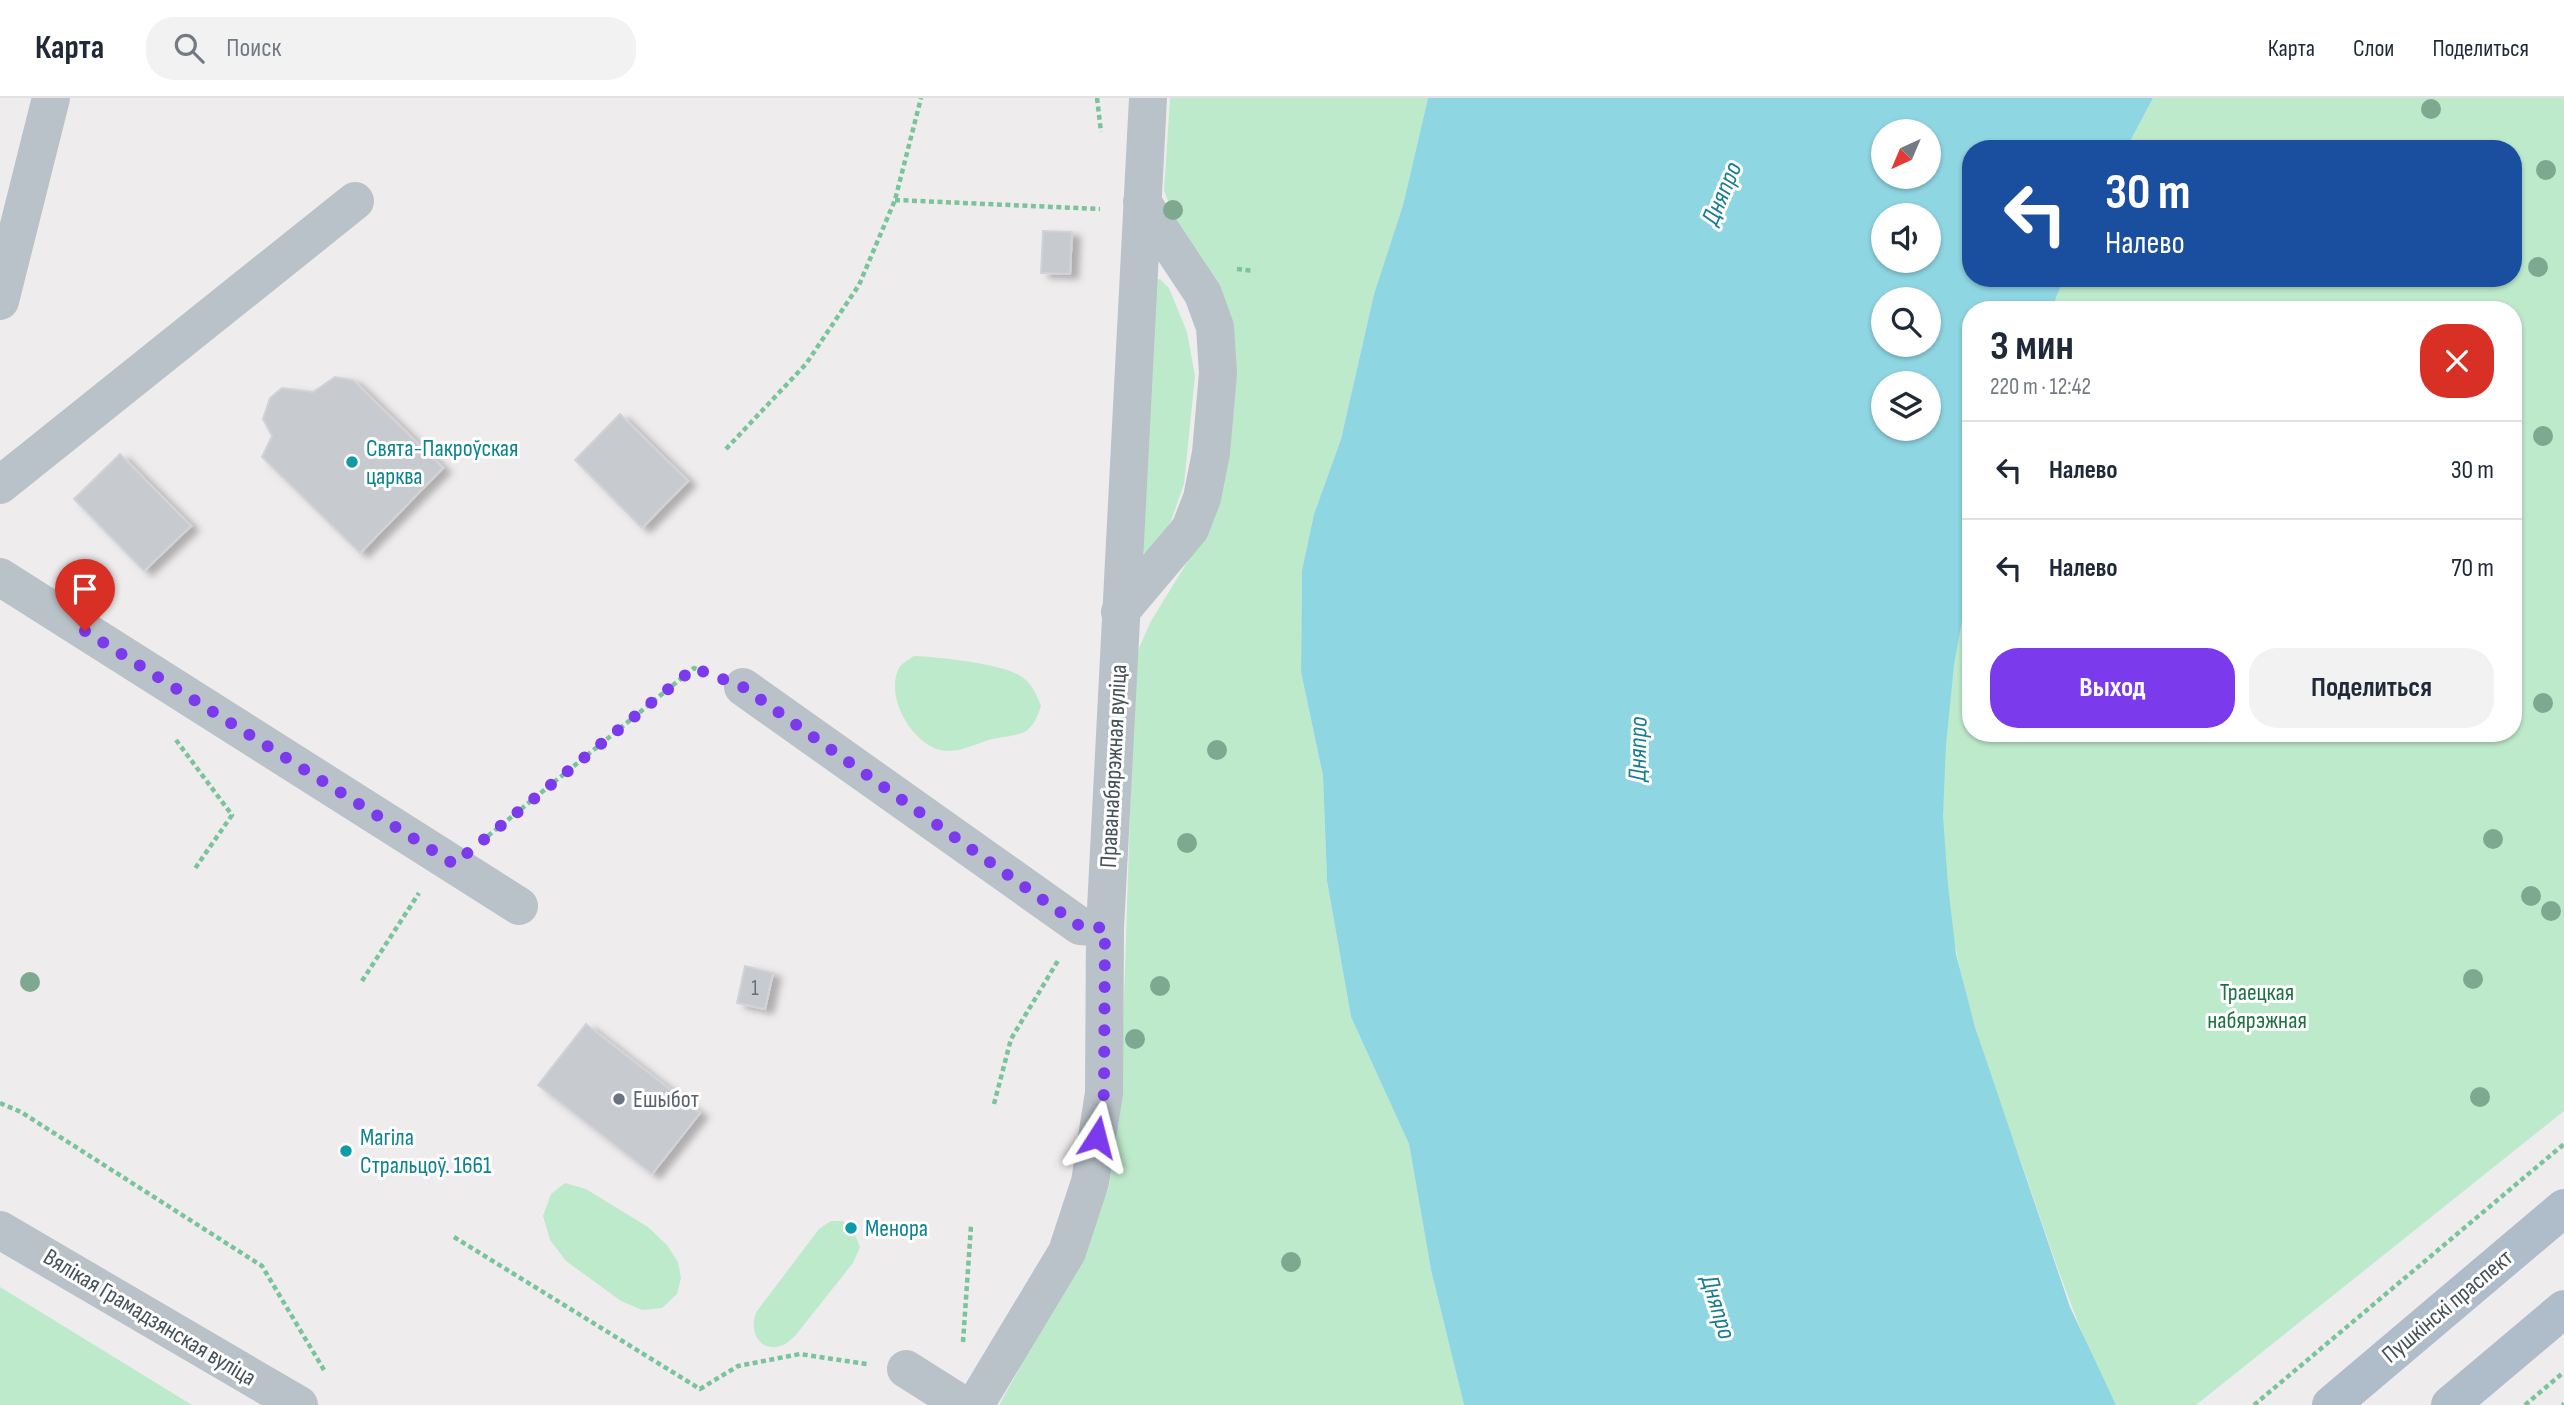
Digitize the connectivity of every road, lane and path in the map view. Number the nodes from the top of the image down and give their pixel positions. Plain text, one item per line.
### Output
1 (51, 98) edge
2 (922, 98) edge
3 (1148, 98) edge
4 (895, 200) junction
5 (355, 201) dead end
6 (1127, 205) junction
7 (0, 301) edge
8 (726, 449) dead end
9 (0, 485) edge
10 (0, 577) edge
11 (1120, 612) junction
12 (743, 687) joint
13 (174, 737) dead end
14 (448, 861) junction
15 (194, 870) dead end
16 (519, 906) dead end
17 (1092, 927) junction
18 (362, 981) dead end
19 (0, 1102) edge
20 (993, 1104) dead end
21 (2564, 1144) edge
22 (2564, 1208) edge
23 (971, 1226) dead end
24 (0, 1230) edge
25 (454, 1237) dead end
26 (2564, 1309) edge
27 (906, 1369) joint
28 (2564, 1372) edge
29 (330, 1381) dead end
30 (975, 1397) edge
31 (299, 1405) edge
32 (2254, 1405) edge
33 (2331, 1405) edge
34 (2450, 1405) edge
35 (2525, 1405) edge

1 - 7 street
2 - 4 path
3 - 6 street, Праванабярэжная вуліца
4 - 6 path
4 - 8 path
5 - 9 street
6 - 11 street, Праванабярэжная вуліца
6 - 11 street
10 - 14 street
11 - 17 street, Праванабярэжная вуліца
12 - 14 path
12 - 17 street
13 - 15 path
14 - 16 street
14 - 18 path
17 - 20 path
17 - 30 street, Праванабярэжная вуліца
19 - 29 path
21 - 32 path
22 - 33 main road, Пушкінскі праспект
23 - 30 path
24 - 31 street, Вялікая Грамадзянская вуліца
25 - 27 path
26 - 34 main road
27 - 30 street
28 - 35 path

